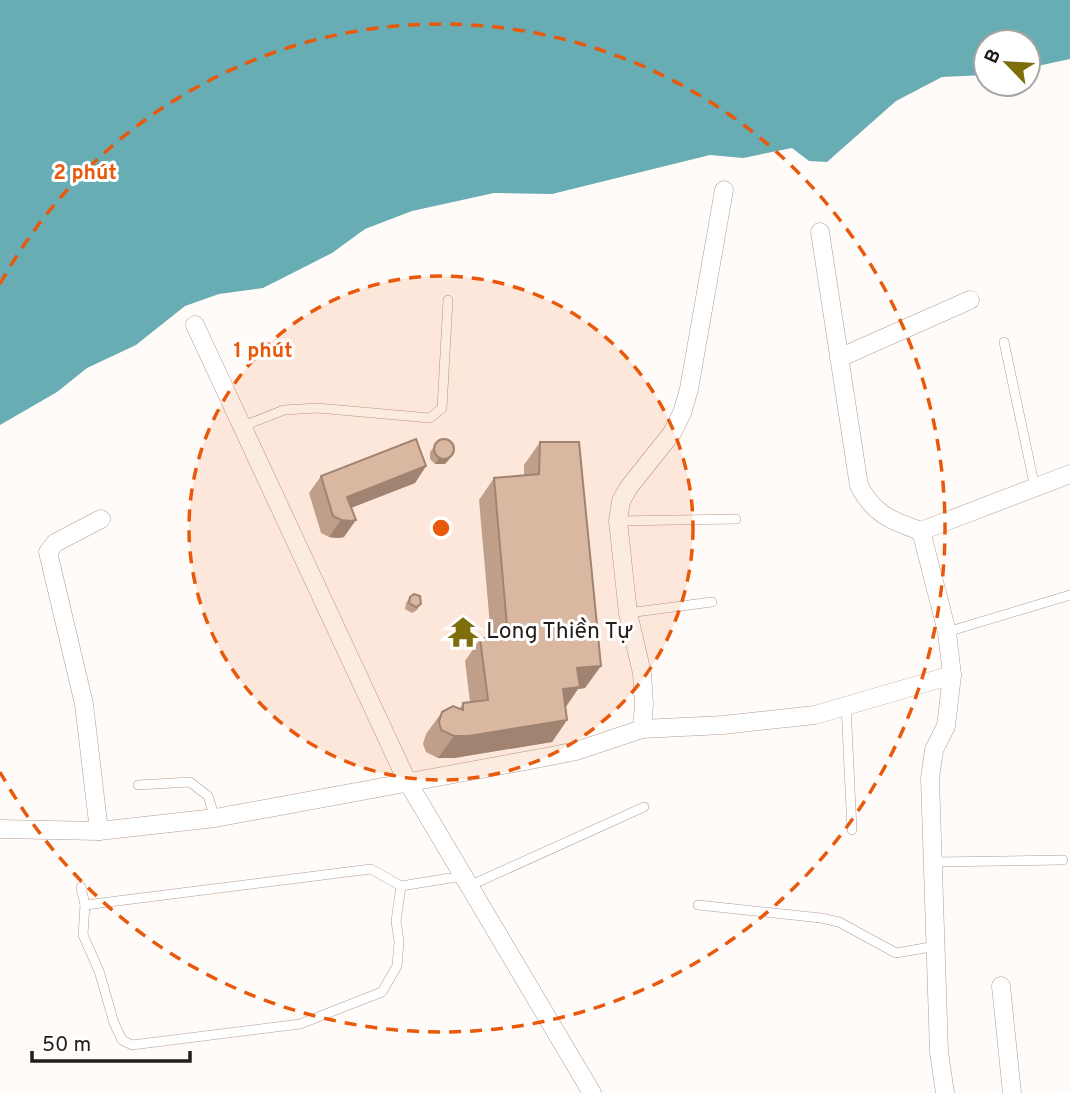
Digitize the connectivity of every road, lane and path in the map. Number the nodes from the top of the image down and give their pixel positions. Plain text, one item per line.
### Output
1 (724, 190) dead end
2 (820, 232) dead end
3 (448, 300) dead end
4 (970, 300) dead end
5 (195, 325) dead end
6 (1004, 342) dead end
7 (839, 358) junction
8 (243, 426) junction
9 (1070, 474) edge
10 (1035, 488) junction
11 (101, 519) dead end
12 (736, 519) dead end
13 (618, 521) junction
14 (921, 531) junction
15 (1070, 596) edge
16 (712, 602) dead end
17 (628, 613) junction
18 (947, 632) junction
19 (952, 675) junction
20 (846, 705) junction
21 (642, 729) junction
22 (407, 781) junction
23 (138, 785) dead end
24 (644, 807) dead end
25 (215, 818) junction
26 (0, 829) edge
27 (852, 830) dead end
28 (99, 831) junction
29 (1063, 860) dead end
30 (934, 862) junction
31 (466, 881) junction
32 (401, 886) junction
33 (81, 887) dead end
34 (85, 905) junction
35 (698, 905) dead end
36 (936, 946) junction
37 (1001, 986) dead end
38 (592, 1093) edge
39 (945, 1093) edge
40 (1012, 1093) edge

1 - 13 street
2 - 7 street
3 - 8 lane
4 - 7 street
5 - 8 street
6 - 10 lane
7 - 14 street
8 - 22 street
9 - 10 street
10 - 14 street
11 - 28 street
12 - 13 lane
13 - 17 street
14 - 18 street
15 - 18 lane
16 - 17 lane
17 - 21 street
18 - 19 street
19 - 20 street
19 - 30 street
20 - 21 street
20 - 27 lane
21 - 22 street
22 - 25 street
22 - 31 street
23 - 25 lane
24 - 31 lane
25 - 28 street
26 - 28 street
29 - 30 lane
30 - 36 street
31 - 32 lane
31 - 38 street
32 - 34 lane
32 - 34 lane
33 - 34 lane
35 - 36 lane
36 - 39 street
37 - 40 street

